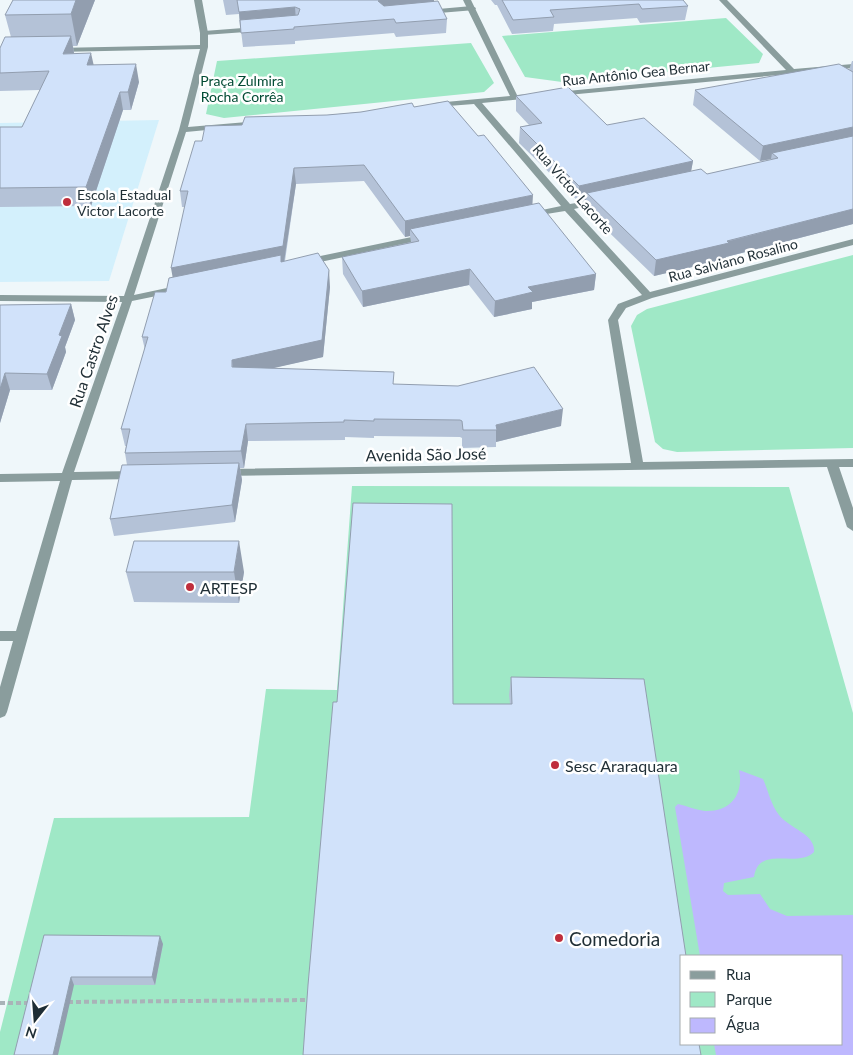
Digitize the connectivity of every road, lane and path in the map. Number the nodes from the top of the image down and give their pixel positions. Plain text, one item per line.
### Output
1 (198, 0) edge
2 (467, 0) edge
3 (723, 0) edge
4 (472, 8) junction
5 (423, 12) edge
6 (268, 28) edge
7 (204, 33) junction
8 (204, 47) junction
9 (49, 50) edge
10 (853, 66) edge
11 (829, 68) junction
12 (790, 71) junction
13 (837, 74) edge
14 (516, 98) junction
15 (476, 101) junction
16 (427, 106) edge
17 (271, 121) edge
18 (184, 130) junction
19 (615, 198) edge
20 (568, 208) junction
21 (519, 218) edge
22 (441, 234) edge
23 (853, 242) edge
24 (294, 264) edge
25 (187, 287) edge
26 (648, 296) junction
27 (0, 298) edge
28 (128, 299) junction
29 (832, 463) junction
30 (853, 463) edge
31 (638, 466) junction
32 (215, 473) edge
33 (146, 474) edge
34 (67, 476) junction
35 (0, 478) edge
36 (853, 527) edge
37 (0, 636) edge
38 (22, 636) junction
39 (0, 712) edge
40 (310, 1000) edge
41 (36, 1002) edge
42 (66, 1002) edge
43 (0, 1003) edge

1 - 7 street, Rua Castro Alves
2 - 4 street
3 - 12 street
4 - 5 street
4 - 14 street
6 - 7 street
7 - 8 street, Rua Castro Alves
8 - 9 street
8 - 18 street, Rua Castro Alves
10 - 11 street, Rua Antônio Gea Bernar
11 - 12 street, Rua Antônio Gea Bernar
11 - 13 street
12 - 14 street, Rua Antônio Gea Bernar
14 - 15 street, Rua Antônio Gea Bernar
15 - 16 street, Rua Antônio Gea Bernar
15 - 20 street, Rua Victor Lacorte
17 - 18 street
18 - 28 street, Rua Castro Alves
19 - 20 street
20 - 21 street
20 - 26 street, Rua Victor Lacorte
22 - 24 street
23 - 26 street, Rua Salviano Rosalino
25 - 28 street
26 - 31 street, Rua Salviano Rosalino
27 - 28 street
28 - 34 street, Rua Castro Alves
29 - 30 street, Avenida São José
29 - 31 street, Avenida São José
29 - 36 street
31 - 32 street, Avenida São José
33 - 34 street
34 - 35 street
34 - 38 street, Rua Castro Alves
37 - 38 street
38 - 39 street, Rua Castro Alves
40 - 42 path
41 - 43 path

